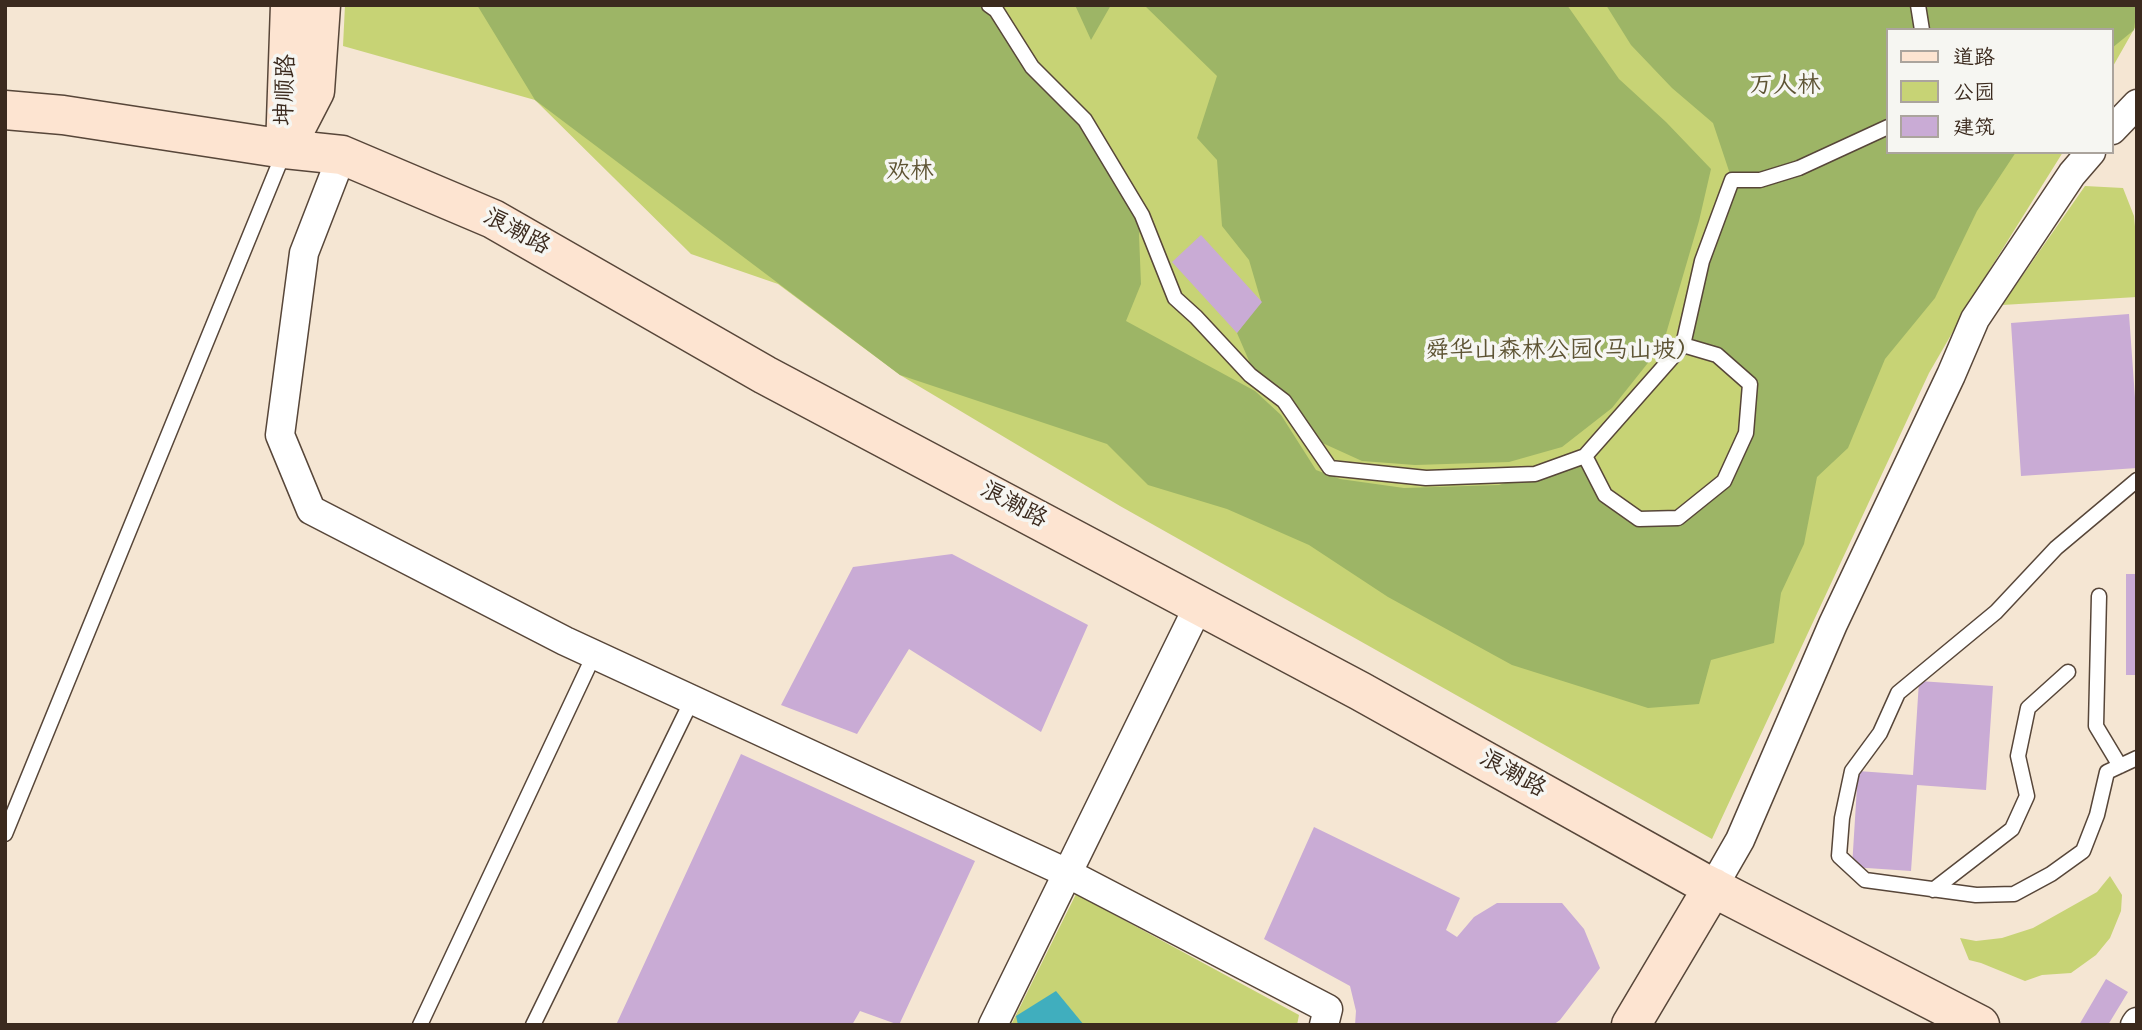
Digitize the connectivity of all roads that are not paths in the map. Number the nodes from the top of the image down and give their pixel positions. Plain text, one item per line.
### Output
1 (290, 5) edge
2 (321, 5) edge
3 (989, 5) edge
4 (1918, 5) edge
5 (1922, 28) edge
6 (2137, 104) edge
7 (5, 110) edge
8 (1886, 128) edge
9 (2114, 128) edge
10 (285, 149) junction
11 (2089, 154) edge
12 (342, 155) junction
13 (1683, 345) junction
14 (1586, 456) junction
15 (2137, 481) edge
16 (2099, 596) dead end
17 (1199, 605) junction
18 (594, 655) junction
19 (2068, 672) dead end
20 (692, 700) junction
21 (2137, 758) edge
22 (2120, 766) junction
23 (5, 834) edge
24 (1067, 873) junction
25 (1713, 887) junction
26 (1933, 890) junction
27 (420, 1025) edge
28 (533, 1025) edge
29 (993, 1025) edge
30 (1324, 1025) edge
31 (1631, 1025) edge
32 (1980, 1025) edge

1 - 10 main road, 坤顺路
2 - 10 main road, 坤顺路
3 - 14 lane
4 - 5 lane
6 - 9 street
7 - 10 main road, 浪潮路
8 - 13 lane
10 - 12 main road, 浪潮路
10 - 23 lane
11 - 25 street
12 - 17 main road, 浪潮路
12 - 18 street
13 - 14 lane
13 - 14 lane
15 - 26 lane
16 - 22 lane
17 - 24 street
17 - 25 main road, 浪潮路
18 - 20 street
18 - 27 lane
19 - 26 lane
20 - 24 street
20 - 28 lane
21 - 22 lane
22 - 26 lane
24 - 29 street
24 - 30 street
25 - 31 main road
25 - 32 main road, 浪潮路

